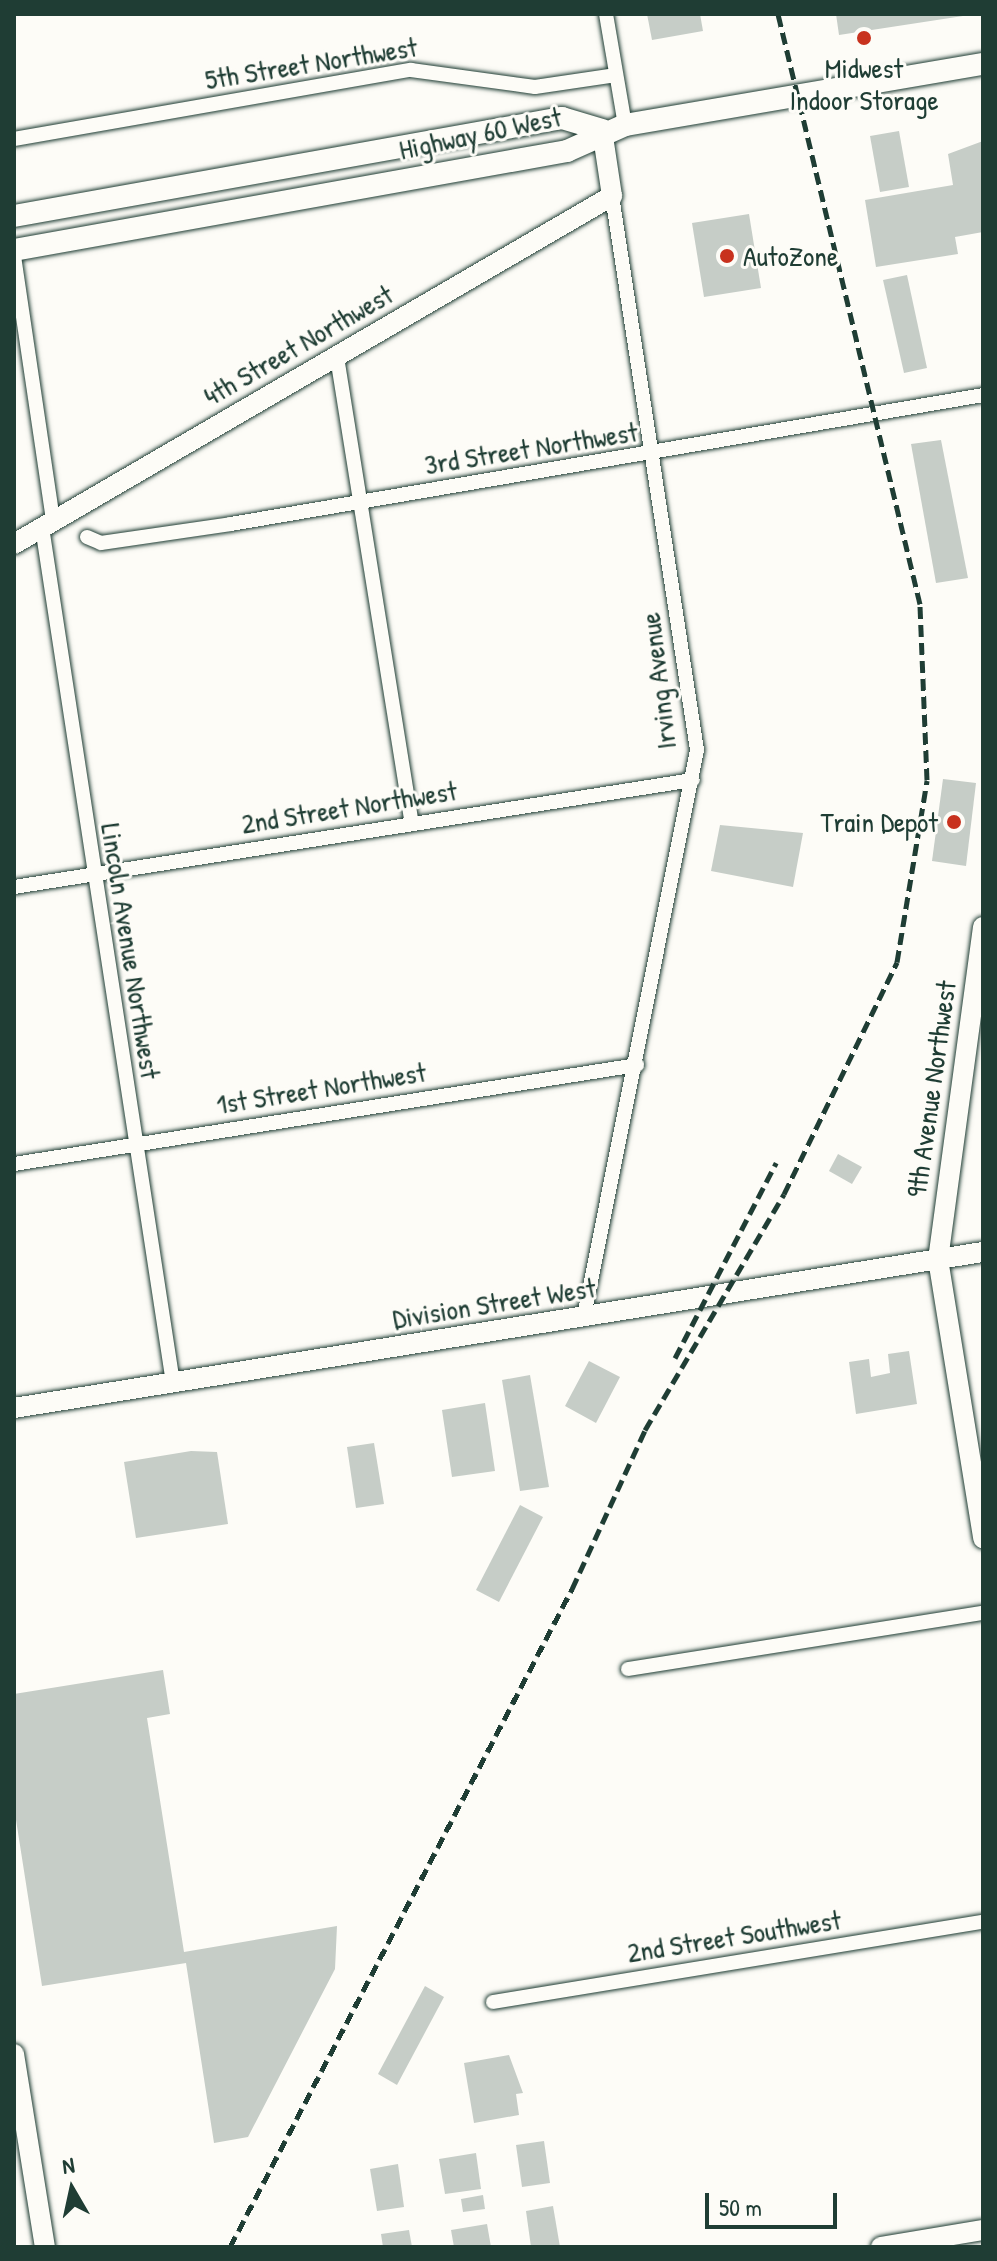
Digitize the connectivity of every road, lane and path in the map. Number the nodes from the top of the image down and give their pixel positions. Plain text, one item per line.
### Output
1 (606, 14) edge
2 (983, 64) edge
3 (616, 75) junction
4 (625, 125) junction
5 (602, 130) junction
6 (14, 139) edge
7 (612, 196) junction
8 (14, 216) edge
9 (14, 250) edge
10 (14, 256) edge
11 (16, 288) edge
12 (337, 357) junction
13 (983, 395) edge
14 (653, 454) junction
15 (362, 502) junction
16 (47, 524) junction
17 (87, 537) dead end
18 (14, 544) edge
19 (693, 780) junction
20 (412, 823) junction
21 (92, 875) junction
22 (14, 887) edge
23 (983, 927) edge
24 (637, 1065) junction
25 (134, 1144) junction
26 (14, 1164) edge
27 (983, 1252) edge
28 (938, 1259) junction
29 (584, 1316) junction
30 (173, 1383) junction
31 (14, 1408) edge
32 (983, 1538) edge
33 (983, 1613) edge
34 (628, 1669) dead end
35 (983, 1922) edge
36 (493, 2002) dead end
37 (14, 2054) edge
38 (20, 2125) edge
39 (983, 2230) edge
40 (45, 2247) edge
41 (881, 2247) edge

1 - 3 street
2 - 4 main road
3 - 4 street
3 - 6 street, 5th Street Northwest
4 - 5 main road
5 - 7 street, Irving Avenue
5 - 8 main road, Highway 60 West
5 - 9 main road, Highway 60 West
7 - 12 street, 4th Street Northwest
7 - 14 street, Irving Avenue
10 - 11 street, Lincoln Avenue Northwest
11 - 16 street, Lincoln Avenue Northwest
12 - 15 street
12 - 16 street, 4th Street Northwest
13 - 14 street, 3rd Street Northwest
14 - 15 street, 3rd Street Northwest
14 - 19 street, Irving Avenue
15 - 17 street, 3rd Street Northwest
15 - 20 street
16 - 18 street, 4th Street Northwest
16 - 21 street, Lincoln Avenue Northwest
19 - 20 street, 2nd Street Northwest
19 - 24 street, Irving Avenue
20 - 21 street, 2nd Street Northwest
21 - 22 street, 2nd Street Northwest
21 - 25 street, Lincoln Avenue Northwest
23 - 28 street, 9th Avenue Northwest
24 - 25 street, 1st Street Northwest
24 - 29 street, Irving Avenue
25 - 26 street, 1st Street Northwest
25 - 30 street, Lincoln Avenue Northwest
27 - 28 street, Division Street West
28 - 29 street, Division Street West
28 - 32 street, 9th Avenue Northwest
29 - 30 street, Division Street West
30 - 31 street, Division Street West
33 - 34 street
35 - 36 street, 2nd Street Southwest
37 - 38 street
38 - 40 street
39 - 41 street

